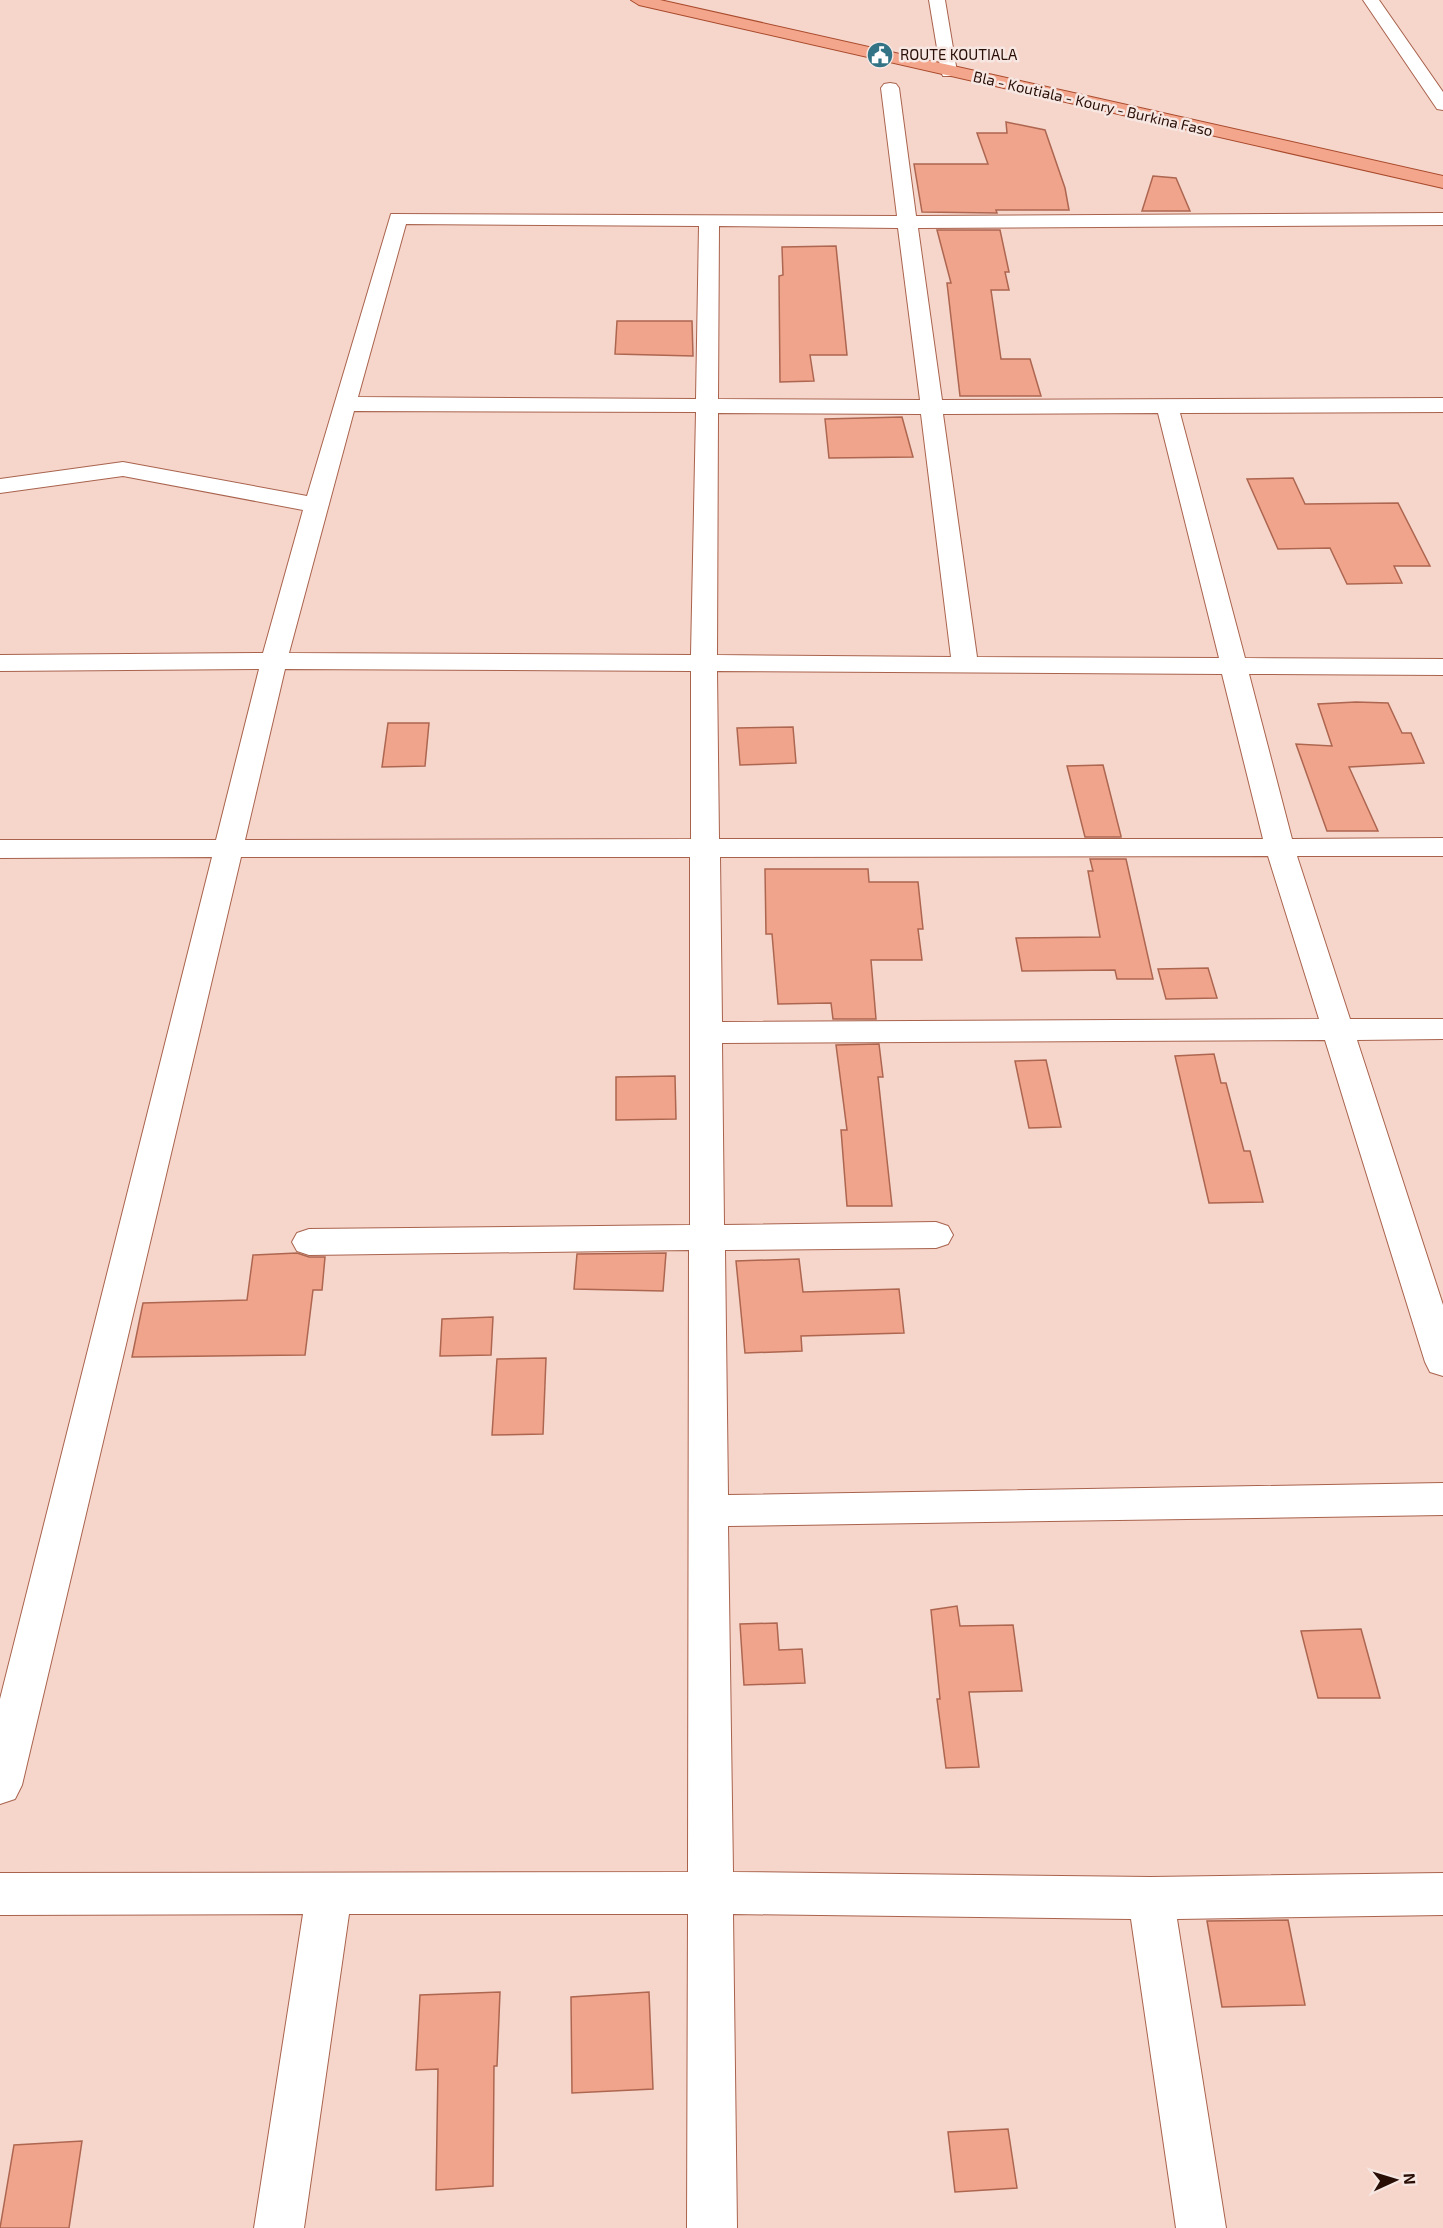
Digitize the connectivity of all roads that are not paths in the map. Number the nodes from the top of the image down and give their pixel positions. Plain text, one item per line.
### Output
1 (639, 0) edge
2 (937, 0) edge
3 (1371, 0) edge
4 (949, 72) junction
5 (890, 88) dead end
6 (1443, 105) edge
7 (1443, 182) edge
8 (1443, 219) edge
9 (709, 220) junction
10 (907, 222) junction
11 (345, 404) junction
12 (1443, 405) edge
13 (707, 406) junction
14 (1167, 406) junction
15 (932, 407) junction
16 (0, 486) edge
17 (316, 505) junction
18 (274, 662) junction
19 (0, 663) edge
20 (704, 664) junction
21 (965, 665) junction
22 (1233, 666) junction
23 (1443, 668) edge
24 (1280, 847) junction
25 (1443, 847) edge
26 (228, 848) junction
27 (706, 848) junction
28 (0, 849) edge
29 (1443, 1029) edge
30 (1338, 1030) junction
31 (706, 1033) junction
32 (936, 1234) dead end
33 (708, 1237) junction
34 (309, 1242) dead end
35 (1443, 1362) edge
36 (1443, 1499) edge
37 (709, 1511) junction
38 (0, 1785) edge
39 (711, 1893) junction
40 (0, 1894) edge
41 (329, 1894) junction
42 (1443, 1894) edge
43 (1151, 1898) junction
44 (279, 2228) edge
45 (712, 2228) edge
46 (1201, 2228) edge

1 - 4 main road, Bla - Koutiala - Koury - Burkina Faso
2 - 4 street
3 - 6 street
4 - 7 main road, Bla - Koutiala - Koury - Burkina Faso
5 - 10 street
8 - 10 street
9 - 10 street
9 - 11 street
9 - 13 street
10 - 15 street
11 - 13 street
11 - 17 street
12 - 14 street
13 - 15 street
13 - 20 street
14 - 15 street
14 - 22 street
15 - 21 street
16 - 17 street
17 - 18 street
18 - 19 street
18 - 20 street
18 - 26 street
20 - 21 street
20 - 27 street
21 - 22 street
22 - 23 street
22 - 24 street
24 - 25 street
24 - 27 street
24 - 30 street
26 - 27 street
26 - 28 street
26 - 38 street
27 - 31 street
29 - 30 street
30 - 31 street
30 - 35 street
31 - 33 street
32 - 33 street
33 - 34 street
33 - 37 street
36 - 37 street
37 - 39 street
39 - 41 street
39 - 43 street
39 - 45 street
40 - 41 street
41 - 44 street
42 - 43 street
43 - 46 street

